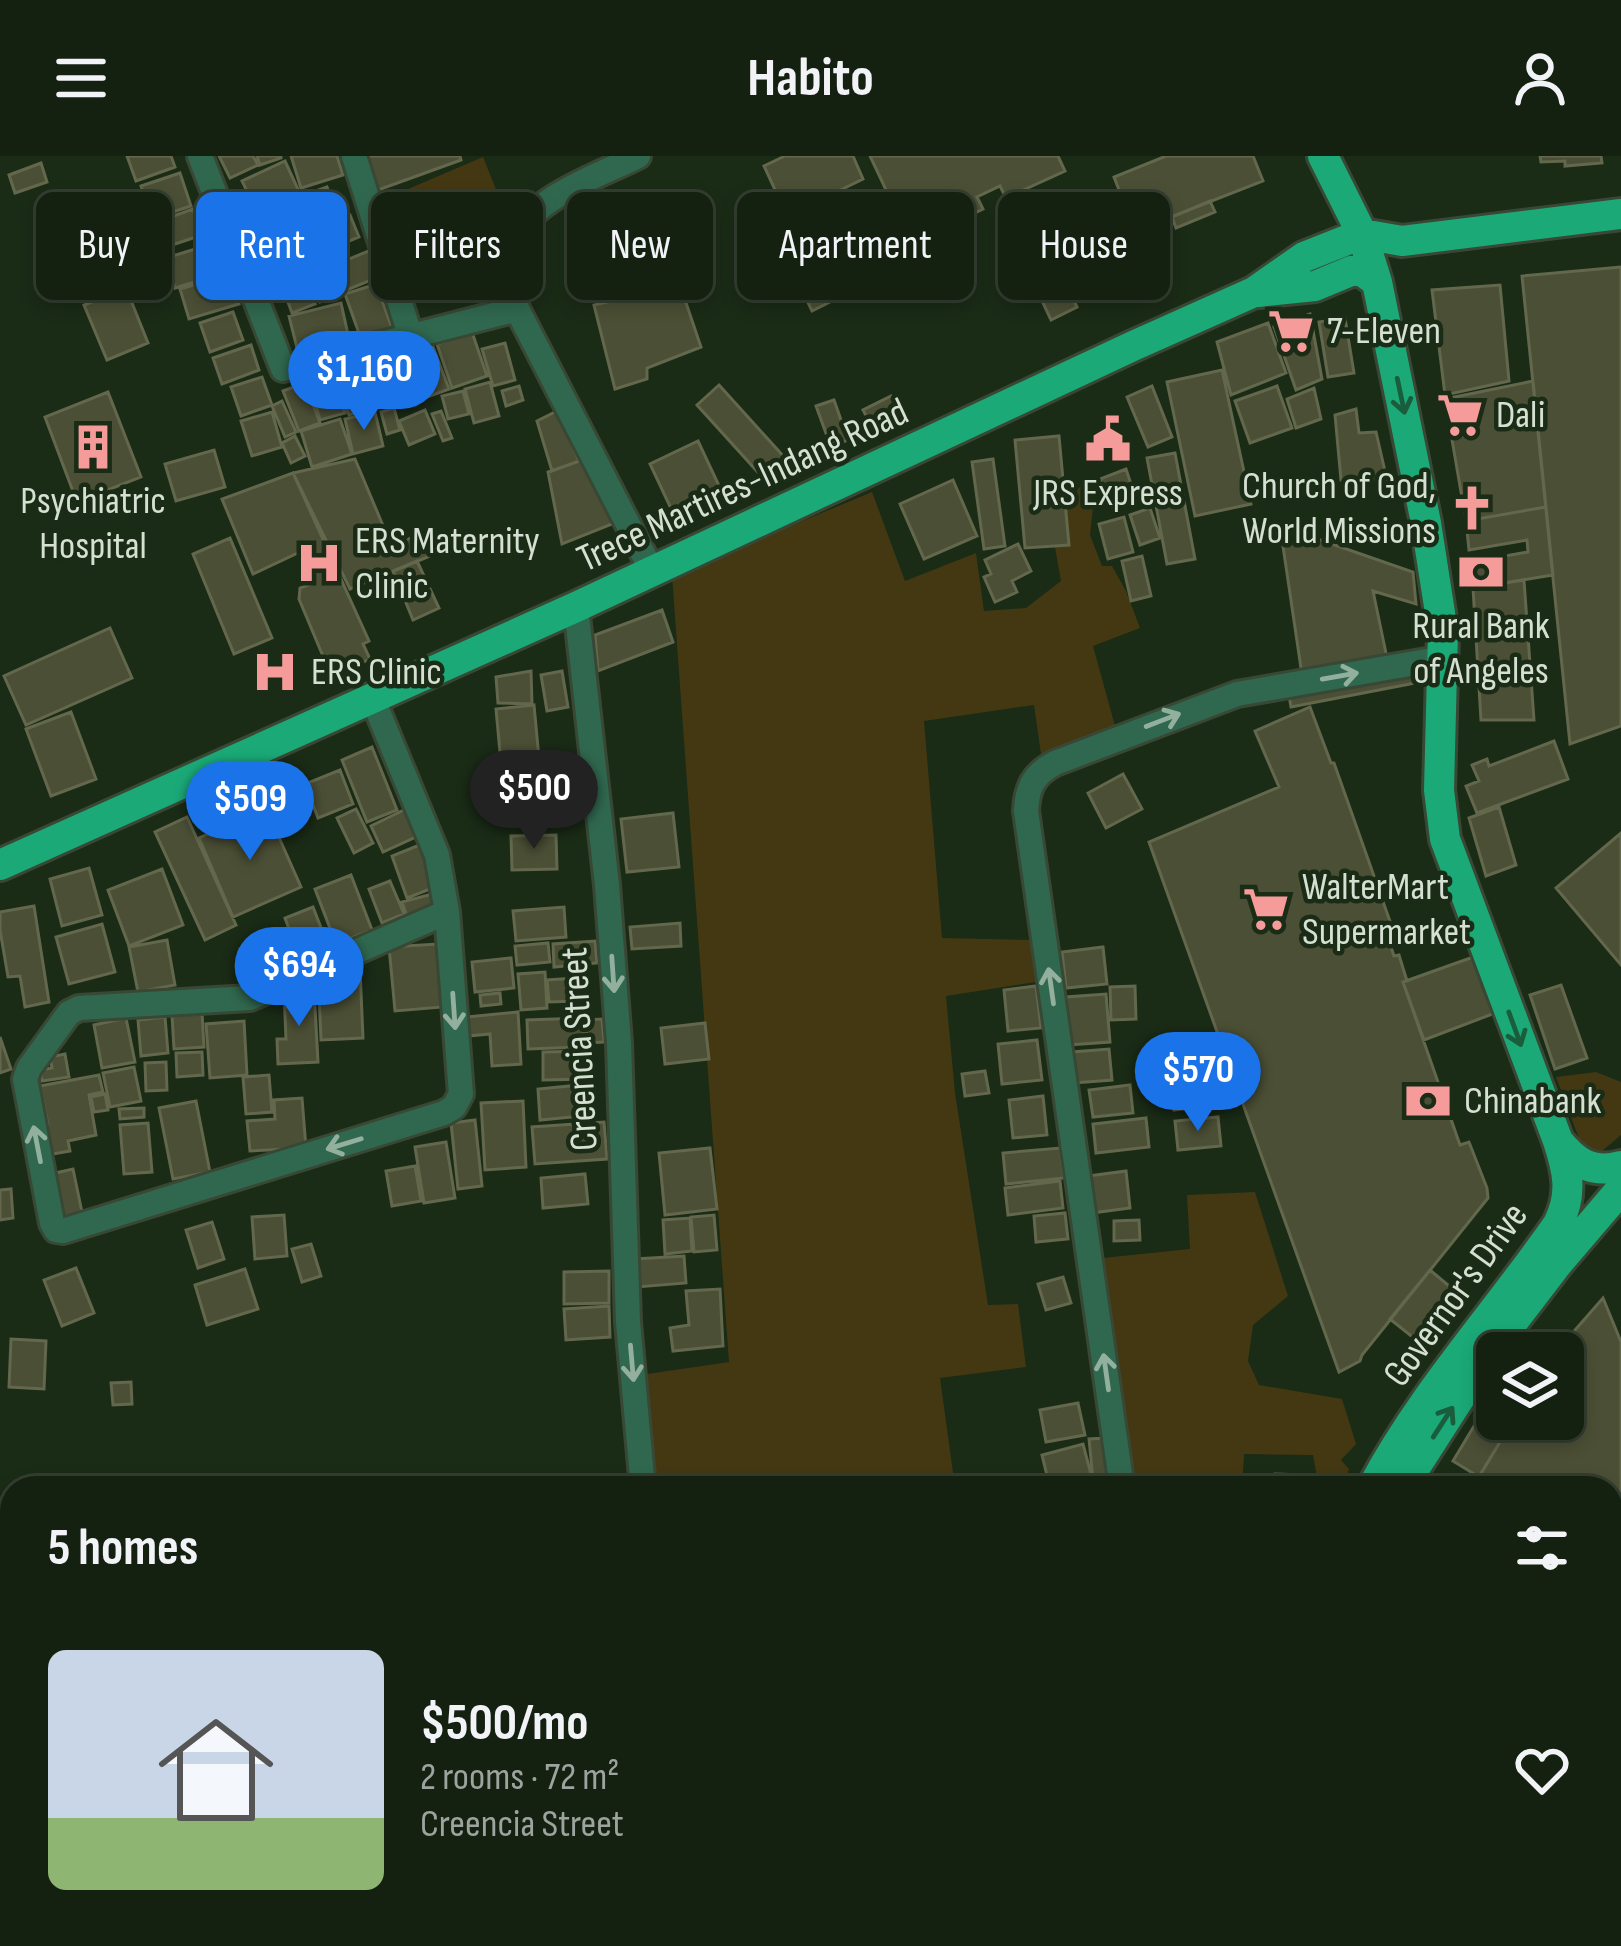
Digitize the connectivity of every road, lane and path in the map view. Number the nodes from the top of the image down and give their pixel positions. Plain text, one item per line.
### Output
1 (200, 156) edge
2 (354, 156) edge
3 (638, 156) edge
4 (1323, 156) edge
5 (1621, 214) edge
6 (1362, 234) junction
7 (1402, 241) junction
8 (1377, 282) junction
9 (1254, 292) junction
10 (517, 310) junction
11 (410, 335) junction
12 (652, 571) junction
13 (576, 607) junction
14 (1444, 658) junction
15 (372, 697) junction
16 (0, 865) edge
17 (447, 913) junction
18 (1558, 1141) junction
19 (1621, 1166) edge
20 (1621, 1189) edge
21 (642, 1476) edge
22 (1120, 1476) edge
23 (1379, 1476) edge
24 (1410, 1476) edge

1 - 11 street
2 - 11 street
3 - 10 street
4 - 6 main road, Governor's Drive
5 - 7 main road
6 - 7 main road
6 - 8 main road, Governor's Drive
6 - 9 main road, Trece Martires-Indang Road
7 - 8 main road
8 - 9 main road, Trece Martires-Indang Road
8 -> 14 main road, Governor's Drive
9 - 12 main road, Trece Martires-Indang Road
10 - 11 street
10 - 12 street
12 - 13 main road, Trece Martires-Indang Road
13 - 15 main road, Trece Martires-Indang Road
13 -> 21 street, Creencia Street
14 -> 18 main road, Governor's Drive
22 -> 14 street
15 - 16 main road, Trece Martires-Indang Road
15 - 17 street
17 -> 17 street
18 - 19 main road
18 - 23 main road, Governor's Drive
24 -> 20 main road, Governor's Drive

